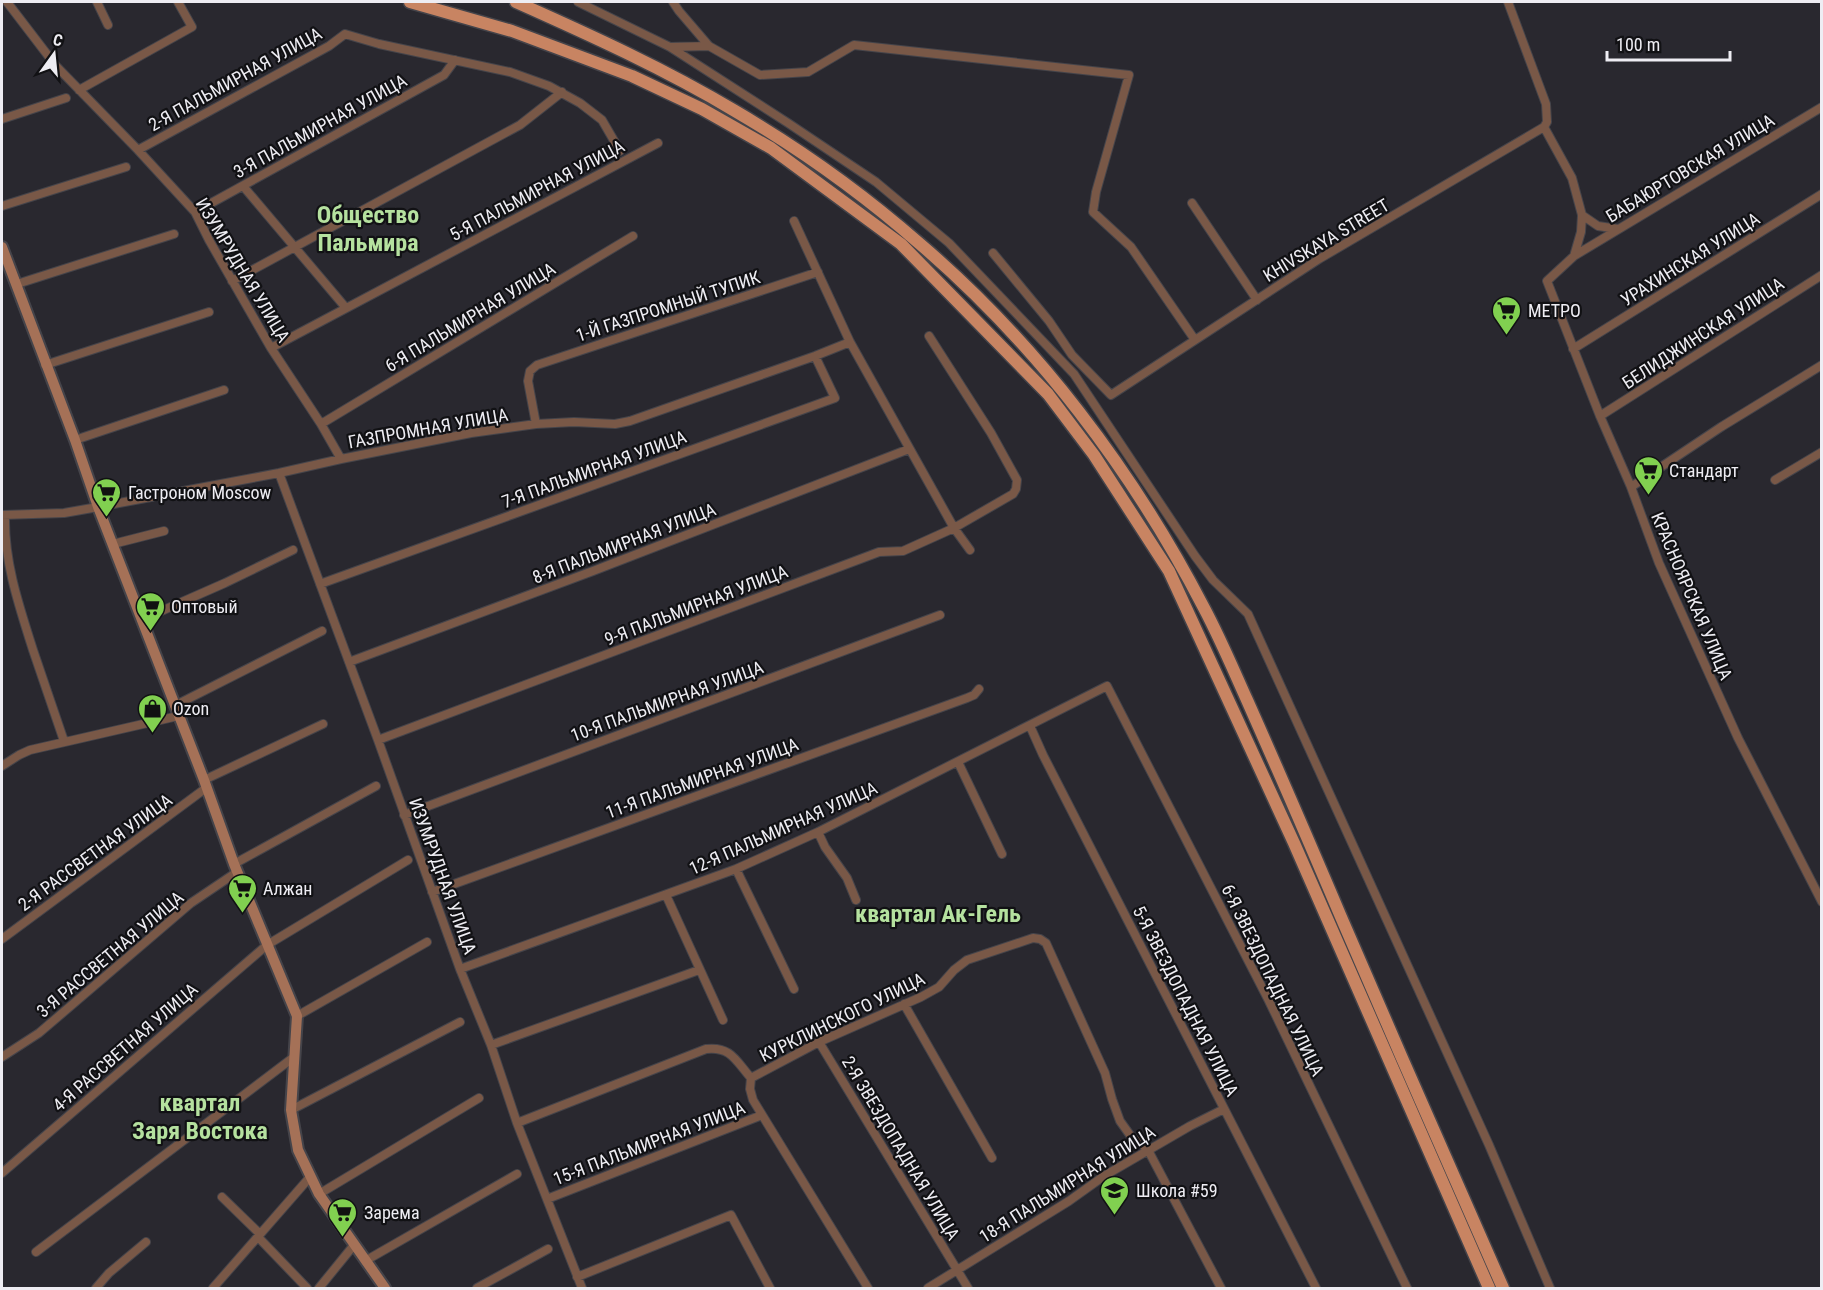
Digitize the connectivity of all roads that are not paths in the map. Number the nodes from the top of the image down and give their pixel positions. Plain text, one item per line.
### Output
1 (7, 2) edge
2 (97, 2) edge
3 (178, 2) edge
4 (410, 2) edge
5 (516, 2) edge
6 (578, 2) edge
7 (673, 2) edge
8 (1508, 2) edge
9 (108, 26) dead end
10 (709, 46) junction
11 (670, 47) junction
12 (455, 60) junction
13 (79, 90) junction
14 (562, 92) junction
15 (66, 99) dead end
16 (1821, 107) edge
17 (2, 119) edge
18 (1544, 127) junction
19 (658, 143) dead end
20 (138, 150) junction
21 (620, 151) dead end
22 (126, 167) dead end
23 (243, 186) junction
24 (1821, 194) edge
25 (1192, 203) dead end
26 (2, 206) edge
27 (195, 212) junction
28 (1582, 214) junction
29 (794, 221) dead end
30 (1618, 229) junction
31 (174, 234) dead end
32 (633, 236) dead end
33 (2, 247) edge
34 (295, 247) junction
35 (993, 253) dead end
36 (1574, 256) junction
37 (818, 273) junction
38 (1821, 275) edge
39 (232, 281) junction
40 (17, 284) junction
41 (1257, 300) junction
42 (346, 308) junction
43 (209, 312) dead end
44 (929, 336) dead end
45 (1195, 340) junction
46 (850, 342) junction
47 (271, 348) junction
48 (1573, 348) junction
49 (815, 356) junction
50 (45, 365) junction
51 (1821, 365) edge
52 (224, 390) dead end
53 (1600, 417) junction
54 (321, 424) junction
55 (536, 424) junction
56 (75, 440) junction
57 (909, 449) junction
58 (1821, 452) edge
59 (341, 459) junction
60 (279, 473) junction
61 (1775, 480) dead end
62 (1630, 487) junction
63 (98, 507) junction
64 (3, 515) edge
65 (954, 528) junction
66 (164, 531) dead end
67 (113, 544) junction
68 (294, 550) dead end
69 (970, 550) dead end
70 (320, 584) junction
71 (940, 615) dead end
72 (141, 620) junction
73 (322, 631) dead end
74 (349, 662) junction
75 (1107, 686) joint
76 (979, 689) dead end
77 (176, 711) junction
78 (323, 724) dead end
79 (1030, 726) junction
80 (378, 740) junction
81 (64, 741) junction
82 (958, 762) junction
83 (2, 766) edge
84 (205, 784) junction
85 (376, 786) dead end
86 (404, 815) junction
87 (818, 832) junction
88 (1002, 854) dead end
89 (408, 860) dead end
90 (235, 868) junction
91 (736, 869) junction
92 (432, 892) junction
93 (666, 895) junction
94 (856, 900) dead end
95 (1821, 902) edge
96 (2, 939) edge
97 (427, 942) dead end
98 (267, 945) junction
99 (460, 969) junction
100 (699, 970) junction
101 (794, 989) dead end
102 (904, 1004) junction
103 (297, 1016) junction
104 (723, 1020) dead end
105 (460, 1022) dead end
106 (819, 1042) junction
107 (491, 1045) junction
108 (294, 1057) junction
109 (2, 1058) edge
110 (751, 1078) junction
111 (479, 1098) dead end
112 (1224, 1109) junction
113 (291, 1110) junction
114 (762, 1115) junction
115 (517, 1123) junction
116 (1148, 1150) junction
117 (992, 1158) dead end
118 (2, 1173) edge
119 (517, 1174) dead end
120 (310, 1177) junction
121 (319, 1194) junction
122 (222, 1197) dead end
123 (547, 1199) junction
124 (259, 1235) junction
125 (146, 1242) dead end
126 (354, 1245) junction
127 (548, 1249) dead end
128 (36, 1252) dead end
129 (365, 1261) junction
130 (956, 1270) junction
131 (577, 1277) junction
132 (96, 1288) edge
133 (213, 1288) edge
134 (307, 1288) edge
135 (318, 1288) edge
136 (385, 1288) edge
137 (477, 1288) edge
138 (582, 1288) edge
139 (767, 1288) edge
140 (868, 1288) edge
141 (928, 1288) edge
142 (968, 1288) edge
143 (1221, 1288) edge
144 (1316, 1288) edge
145 (1407, 1288) edge
146 (1489, 1288) edge
147 (1503, 1288) edge
148 (1550, 1288) edge

1 - 13 street, ИЗУМРУДНАЯ УЛИЦА
2 - 9 street
3 - 13 street
4 - 146 main road
5 - 147 main road
6 - 11 street
7 - 10 street
8 - 18 street
10 - 11 street
10 - 45 street
11 - 148 street
12 - 14 street
12 - 20 street, 2-Я ПАЛЬМИРНАЯ УЛИЦА
12 - 23 street, 3-Я ПАЛЬМИРНАЯ УЛИЦА
13 - 20 street, ИЗУМРУДНАЯ УЛИЦА
14 - 21 street
14 - 34 street
15 - 17 street
16 - 30 street, БАБАЮРТОВСКАЯ УЛИЦА
18 - 28 street
18 - 41 street, KHIVSKAYA STREET
19 - 42 street, 5-Я ПАЛЬМИРНАЯ УЛИЦА
20 - 27 street, ИЗУМРУДНАЯ УЛИЦА
22 - 26 street
23 - 27 street, 3-Я ПАЛЬМИРНАЯ УЛИЦА
23 - 34 street
24 - 48 street, УРАХИНСКАЯ УЛИЦА
25 - 41 street
27 - 39 street, ИЗУМРУДНАЯ УЛИЦА
28 - 30 street
28 - 36 street
29 - 37 street
30 - 36 street, БАБАЮРТОВСКАЯ УЛИЦА
31 - 40 street
32 - 54 street, 6-Я ПАЛЬМИРНАЯ УЛИЦА
33 - 40 street
34 - 39 street
34 - 42 street
35 - 45 street, KHIVSKAYA STREET
36 - 48 street, КРАСНОЯРСКАЯ УЛИЦА
37 - 46 street
37 - 55 street, 1-Й ГАЗПРОМНЫЙ ТУПИК
38 - 53 street, БЕЛИДЖИНСКАЯ УЛИЦА
39 - 47 street, ИЗУМРУДНАЯ УЛИЦА
40 - 50 street
41 - 45 street, KHIVSKAYA STREET
42 - 47 street, 5-Я ПАЛЬМИРНАЯ УЛИЦА
43 - 50 street
44 - 65 street, 9-Я ПАЛЬМИРНАЯ УЛИЦА
46 - 49 street, ГАЗПРОМНАЯ УЛИЦА
46 - 57 street
47 - 54 street, ИЗУМРУДНАЯ УЛИЦА
48 - 53 street, КРАСНОЯРСКАЯ УЛИЦА
49 - 55 street, ГАЗПРОМНАЯ УЛИЦА
49 - 70 street, 7-Я ПАЛЬМИРНАЯ УЛИЦА
50 - 56 street
51 - 62 street
52 - 56 street
53 - 62 street, КРАСНОЯРСКАЯ УЛИЦА
54 - 59 street, ИЗУМРУДНАЯ УЛИЦА
55 - 59 street, ГАЗПРОМНАЯ УЛИЦА
56 - 63 street
57 - 65 street
57 - 74 street, 8-Я ПАЛЬМИРНАЯ УЛИЦА
58 - 61 street
59 - 60 street, ГАЗПРОМНАЯ УЛИЦА
60 - 63 street, ГАЗПРОМНАЯ УЛИЦА
60 - 70 street, ИЗУМРУДНАЯ УЛИЦА
62 - 95 street, КРАСНОЯРСКАЯ УЛИЦА
63 - 64 street, ГАЗПРОМНАЯ УЛИЦА
63 - 67 street
64 - 81 street
65 - 69 street
65 - 80 street, 9-Я ПАЛЬМИРНАЯ УЛИЦА
66 - 67 street
67 - 72 street
68 - 72 street
70 - 74 street, ИЗУМРУДНАЯ УЛИЦА
71 - 86 street, 10-Я ПАЛЬМИРНАЯ УЛИЦА
72 - 77 street
73 - 77 street
74 - 80 street, ИЗУМРУДНАЯ УЛИЦА
75 - 79 street, 12-Я ПАЛЬМИРНАЯ УЛИЦА
75 - 145 street, 6-Я ЗВЕЗДОПАДНАЯ УЛИЦА
76 - 92 street, 11-Я ПАЛЬМИРНАЯ УЛИЦА
77 - 81 street
77 - 84 street
78 - 84 street, 2-Я РАССВЕТНАЯ УЛИЦА
79 - 82 street, 12-Я ПАЛЬМИРНАЯ УЛИЦА
79 - 112 street, 5-Я ЗВЕЗДОПАДНАЯ УЛИЦА
80 - 86 street, ИЗУМРУДНАЯ УЛИЦА
81 - 83 street
82 - 87 street, 12-Я ПАЛЬМИРНАЯ УЛИЦА
82 - 88 street
84 - 90 street
84 - 96 street, 2-Я РАССВЕТНАЯ УЛИЦА
85 - 90 street, 3-Я РАССВЕТНАЯ УЛИЦА
86 - 92 street, ИЗУМРУДНАЯ УЛИЦА
87 - 91 street, 12-Я ПАЛЬМИРНАЯ УЛИЦА
87 - 94 street
89 - 98 street, 4-Я РАССВЕТНАЯ УЛИЦА
90 - 98 street
90 - 109 street, 3-Я РАССВЕТНАЯ УЛИЦА
91 - 93 street, 12-Я ПАЛЬМИРНАЯ УЛИЦА
91 - 101 street
92 - 99 street, ИЗУМРУДНАЯ УЛИЦА
93 - 99 street, 12-Я ПАЛЬМИРНАЯ УЛИЦА
93 - 100 street
97 - 103 street
98 - 103 street
98 - 118 street, 4-Я РАССВЕТНАЯ УЛИЦА
99 - 107 street, ИЗУМРУДНАЯ УЛИЦА
100 - 104 street
100 - 107 street
102 - 106 street, КУРКЛИНСКОГО УЛИЦА
102 - 116 street, КУРКЛИНСКОГО УЛИЦА
102 - 117 street
103 - 108 street
105 - 113 street
106 - 110 street, КУРКЛИНСКОГО УЛИЦА
106 - 130 street, 2-Я ЗВЕЗДОПАДНАЯ УЛИЦА
107 - 115 street, ИЗУМРУДНАЯ УЛИЦА
108 - 113 street
108 - 128 street
110 - 114 street
110 - 115 street
111 - 121 street
112 - 116 street, 18-Я ПАЛЬМИРНАЯ УЛИЦА
112 - 144 street, 5-Я ЗВЕЗДОПАДНАЯ УЛИЦА
113 - 120 street
114 - 123 street, 15-Я ПАЛЬМИРНАЯ УЛИЦА
114 - 140 street
115 - 123 street, ИЗУМРУДНАЯ УЛИЦА
116 - 130 street, 18-Я ПАЛЬМИРНАЯ УЛИЦА
116 - 143 street
119 - 129 street
120 - 121 street
120 - 124 street
121 - 126 street
122 - 124 street
123 - 131 street, ИЗУМРУДНАЯ УЛИЦА
124 - 133 street
124 - 134 street
125 - 132 street
126 - 129 street
126 - 135 street
127 - 137 street
129 - 136 street
130 - 141 street, 18-Я ПАЛЬМИРНАЯ УЛИЦА
130 - 142 street, 2-Я ЗВЕЗДОПАДНАЯ УЛИЦА
131 - 138 street, ИЗУМРУДНАЯ УЛИЦА
131 - 139 street

